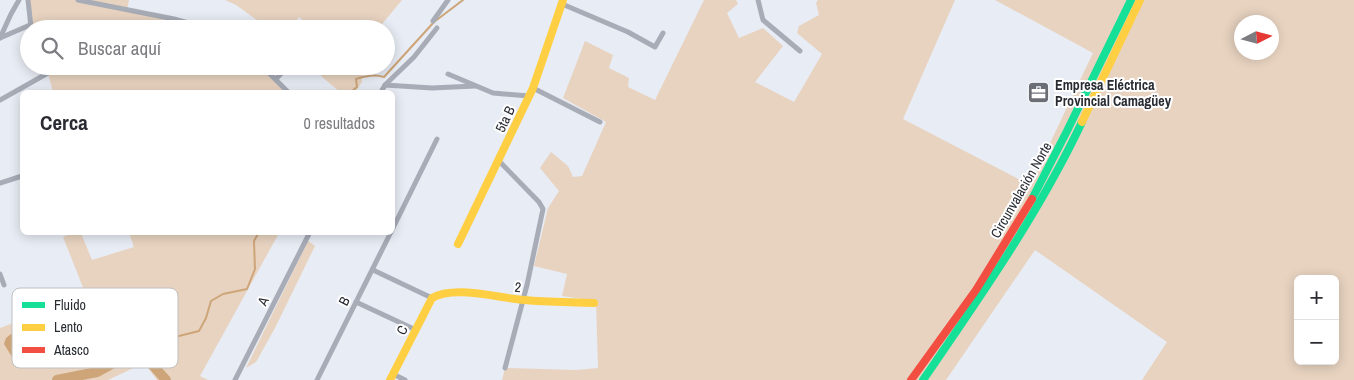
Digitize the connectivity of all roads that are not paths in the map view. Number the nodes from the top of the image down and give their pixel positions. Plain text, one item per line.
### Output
1 (19, 0) edge
2 (28, 0) edge
3 (78, 0) edge
4 (448, 0) edge
5 (758, 0) edge
6 (1131, 0) edge
7 (1140, 0) edge
8 (563, 2) edge
9 (30, 20) edge
10 (178, 20) edge
11 (433, 21) dead end
12 (437, 28) dead end
13 (20, 31) edge
14 (663, 33) dead end
15 (0, 38) edge
16 (800, 51) dead end
17 (448, 74) dead end
18 (44, 75) edge
19 (272, 75) edge
20 (280, 75) edge
21 (276, 79) junction
22 (385, 85) junction
23 (475, 86) junction
24 (533, 88) junction
25 (286, 90) edge
26 (382, 90) edge
27 (529, 96) junction
28 (0, 100) edge
29 (600, 122) dead end
30 (437, 138) dead end
31 (499, 161) junction
32 (20, 177) edge
33 (0, 183) edge
34 (395, 225) edge
35 (308, 235) edge
36 (390, 235) edge
37 (458, 244) dead end
38 (373, 270) junction
39 (0, 274) edge
40 (4, 285) dead end
41 (436, 296) junction
42 (522, 300) junction
43 (356, 302) junction
44 (594, 304) dead end
45 (416, 330) junction
46 (505, 368) dead end
47 (391, 377) edge
48 (235, 380) edge
49 (317, 380) edge
50 (405, 380) edge
51 (911, 380) edge
52 (923, 380) edge

1 - 15 street
2 - 9 street
3 - 10 street
4 - 11 street
5 - 16 street
6 - 51 main road, Circunvalación Norte
7 - 52 main road, Circunvalación Norte
8 - 14 street
8 - 24 main road, 5ta B
12 - 22 street
13 - 15 street
17 - 23 street
18 - 28 street
19 - 21 street
20 - 21 street
21 - 25 street
22 - 23 street
22 - 26 street
23 - 27 street
24 - 27 main road, 5ta B
24 - 29 street
27 - 31 main road, 5ta B
30 - 34 street, B
31 - 37 main road, 5ta B
31 - 42 street
32 - 33 street
35 - 48 street, A
36 - 38 street, B
38 - 41 street, 2
38 - 43 street, B
39 - 40 street
41 - 42 main road, 2
41 - 45 main road, C
42 - 44 main road, 2
42 - 46 street
43 - 45 street
43 - 49 street, B
45 - 47 main road, C
47 - 50 street

